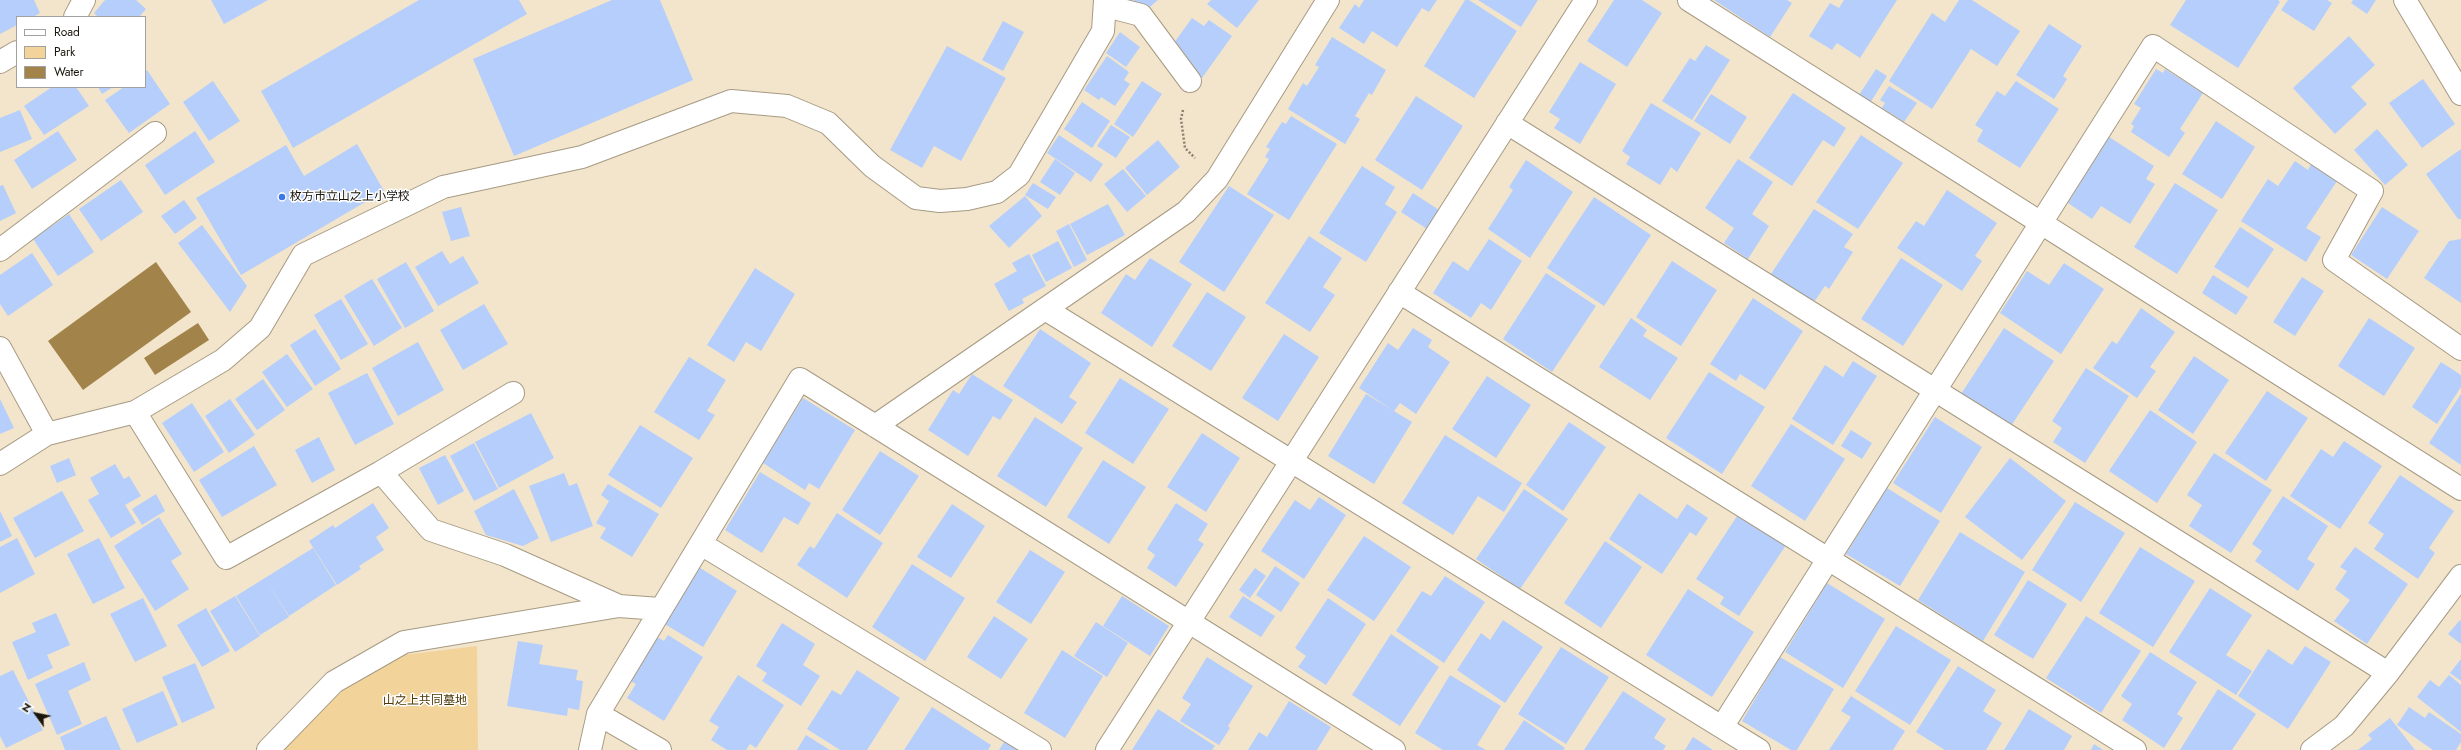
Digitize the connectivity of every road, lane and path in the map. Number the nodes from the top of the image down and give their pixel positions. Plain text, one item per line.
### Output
1 (84, 0) edge
2 (1328, 0) edge
3 (1586, 0) edge
4 (1689, 0) edge
5 (2405, 0) edge
6 (1106, 3) edge
7 (75, 16) edge
8 (16, 53) edge
9 (0, 62) edge
10 (1190, 81) joint
11 (2461, 94) edge
12 (1507, 124) junction
13 (155, 133) dead end
14 (1217, 179) junction
15 (2041, 223) junction
16 (0, 250) edge
17 (1399, 292) junction
18 (1045, 309) junction
19 (0, 348) edge
20 (2461, 349) edge
21 (1935, 390) junction
22 (513, 393) dead end
23 (135, 412) junction
24 (875, 426) junction
25 (47, 434) junction
26 (1291, 461) junction
27 (0, 464) edge
28 (381, 472) junction
29 (2461, 489) edge
30 (701, 544) junction
31 (1828, 559) junction
32 (2461, 576) edge
33 (619, 606) junction
34 (660, 609) junction
35 (1188, 622) junction
36 (2388, 673) junction
37 (598, 714) junction
38 (1722, 727) junction
39 (268, 750) edge
40 (590, 750) edge
41 (660, 750) edge
42 (1040, 750) edge
43 (1107, 750) edge
44 (1394, 750) edge
45 (1759, 750) edge
46 (2135, 750) edge
47 (2312, 750) edge

1 - 7 street
2 - 14 street
3 - 12 street
4 - 15 street
5 - 11 street
6 - 10 street
6 - 23 street
8 - 9 street
10 - 14 path
12 - 17 street
12 - 21 street
13 - 16 street
14 - 18 street
15 - 20 street
15 - 21 street
15 - 29 street
17 - 26 street
17 - 31 street
18 - 24 street
18 - 26 street
19 - 25 street
21 - 31 street
21 - 36 street
22 - 28 street
23 - 25 street
23 - 28 street
24 - 30 street
24 - 35 street
25 - 27 street
26 - 35 street
26 - 38 street
28 - 33 street
30 - 34 street
30 - 42 street
31 - 38 street
31 - 46 street
32 - 36 street
33 - 34 street
33 - 39 street
34 - 37 street
35 - 43 street
35 - 44 street
36 - 47 street
37 - 40 street
37 - 41 street
38 - 45 street

